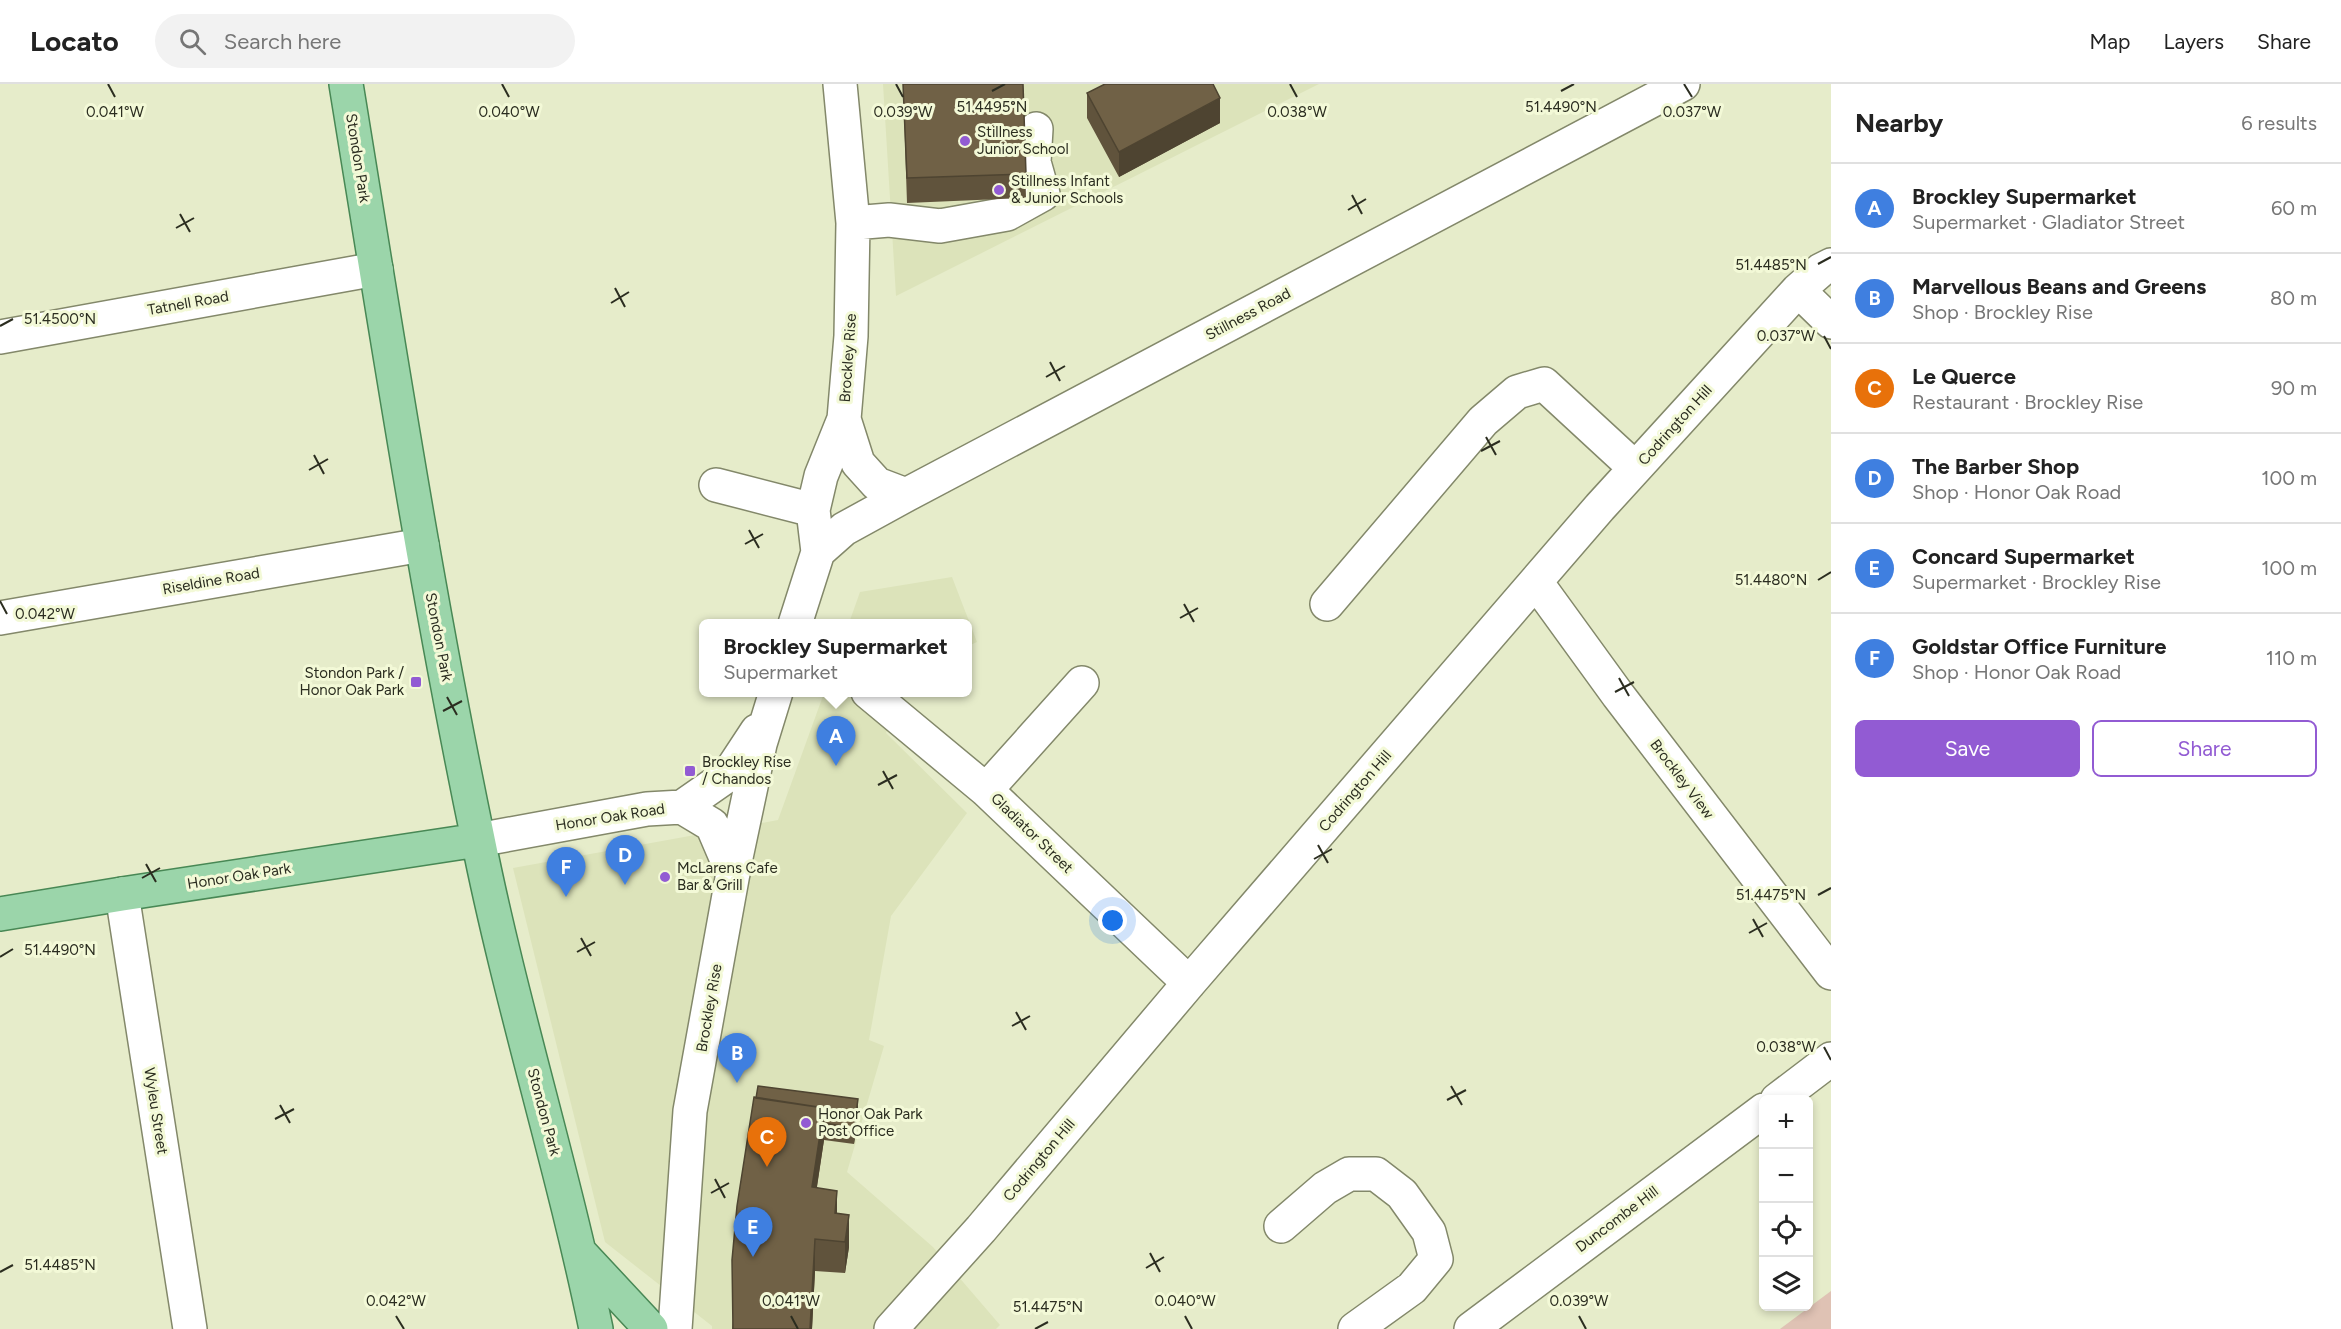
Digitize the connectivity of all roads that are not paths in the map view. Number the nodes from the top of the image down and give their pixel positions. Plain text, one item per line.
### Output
1 (346, 84) edge
2 (840, 84) edge
3 (1683, 84) edge
4 (1036, 129) dead end
5 (853, 223) junction
6 (1831, 265) edge
7 (376, 269) junction
8 (1798, 290) junction
9 (1831, 322) edge
10 (0, 337) edge
11 (844, 419) junction
12 (1635, 468) junction
13 (716, 485) dead end
14 (906, 495) junction
15 (813, 510) junction
16 (422, 545) junction
17 (818, 552) junction
18 (1536, 582) junction
19 (1327, 604) dead end
20 (0, 618) edge
21 (797, 619) edge
22 (1082, 683) dead end
23 (873, 697) edge
24 (774, 701) edge
25 (986, 790) junction
26 (682, 807) junction
27 (478, 840) junction
28 (733, 874) junction
29 (122, 894) junction
30 (0, 914) edge
31 (1831, 973) edge
32 (1189, 983) junction
33 (1831, 1059) edge
34 (1784, 1095) edge
35 (1759, 1114) edge
36 (1281, 1226) dead end
37 (581, 1254) junction
38 (634, 1325) edge
39 (190, 1329) edge
40 (596, 1329) edge
41 (675, 1329) edge
42 (891, 1329) edge
43 (1355, 1329) edge
44 (1471, 1329) edge

1 - 7 main road, Stondon Park
2 - 5 street, Brockley Rise
3 - 14 street, Stillness Road
4 - 5 street
5 - 11 street, Brockley Rise
6 - 8 street, Codrington Hill
7 - 10 street, Tatnell Road
7 - 16 main road, Stondon Park
8 - 9 street
8 - 12 street, Codrington Hill
11 - 14 street
11 - 15 street, Brockley Rise
12 - 18 street, Codrington Hill
12 - 19 street
13 - 15 street
14 - 17 street, Stillness Road
15 - 17 street, Brockley Rise
16 - 20 street, Riseldine Road
16 - 27 main road, Stondon Park
17 - 21 street, Brockley Rise
18 - 31 street, Brockley View
18 - 32 street, Codrington Hill
22 - 25 street
23 - 25 street, Gladiator Street
24 - 26 street, Honor Oak Road
24 - 28 street, Brockley Rise
25 - 32 street, Gladiator Street
26 - 27 street, Honor Oak Road
26 - 28 street
27 - 29 main road, Honor Oak Park
27 - 37 main road, Stondon Park
28 - 41 street, Brockley Rise
29 - 30 main road, Honor Oak Park
29 - 39 street, Wyleu Street
32 - 42 street, Codrington Hill
33 - 34 street
35 - 44 street, Duncombe Hill
36 - 43 street
37 - 38 main road, Stondon Park
37 - 40 main road, Stondon Park

